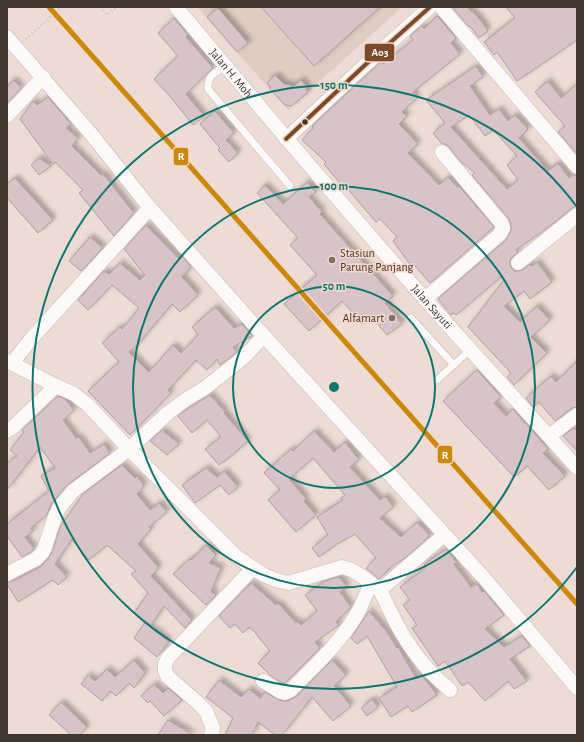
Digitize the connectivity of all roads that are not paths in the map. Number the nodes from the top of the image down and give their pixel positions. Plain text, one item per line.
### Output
1 (176, 7) edge
2 (430, 7) edge
3 (441, 7) edge
4 (7, 37) edge
5 (225, 66) junction
6 (43, 77) junction
7 (7, 116) edge
8 (286, 139) junction
9 (442, 152) dead end
10 (577, 166) edge
11 (290, 186) dead end
12 (150, 208) junction
13 (577, 215) edge
14 (518, 263) dead end
15 (425, 299) junction
16 (411, 318) dead end
17 (264, 336) junction
18 (471, 349) junction
19 (10, 362) edge
20 (454, 365) junction
21 (437, 380) dead end
22 (56, 386) junction
23 (577, 415) edge
24 (7, 431) edge
25 (549, 436) junction
26 (129, 449) junction
27 (577, 468) edge
28 (444, 535) junction
29 (253, 568) junction
30 (7, 574) edge
31 (375, 587) junction
32 (263, 681) dead end
33 (577, 688) edge
34 (450, 690) dead end
35 (211, 735) edge

1 - 5 street, Jalan H. Moh
2 - 8 street
3 - 10 street
4 - 6 street
5 - 8 street, Jalan H. Moh
5 - 11 lane
6 - 7 street
6 - 12 street
8 - 15 street, Jalan Sayuti
9 - 15 street
12 - 17 street
12 - 19 street
13 - 14 street
15 - 18 street, Jalan Sayuti
16 - 20 lane
17 - 26 street
17 - 28 street
18 - 20 lane
18 - 25 street, Jalan Sayuti
19 - 22 street
20 - 21 lane
22 - 24 street
22 - 26 street
23 - 25 street
25 - 27 street, Jalan Sayuti
26 - 29 street
26 - 30 street
28 - 31 street
28 - 33 street
29 - 31 street
29 - 35 street
31 - 32 street
31 - 34 street

